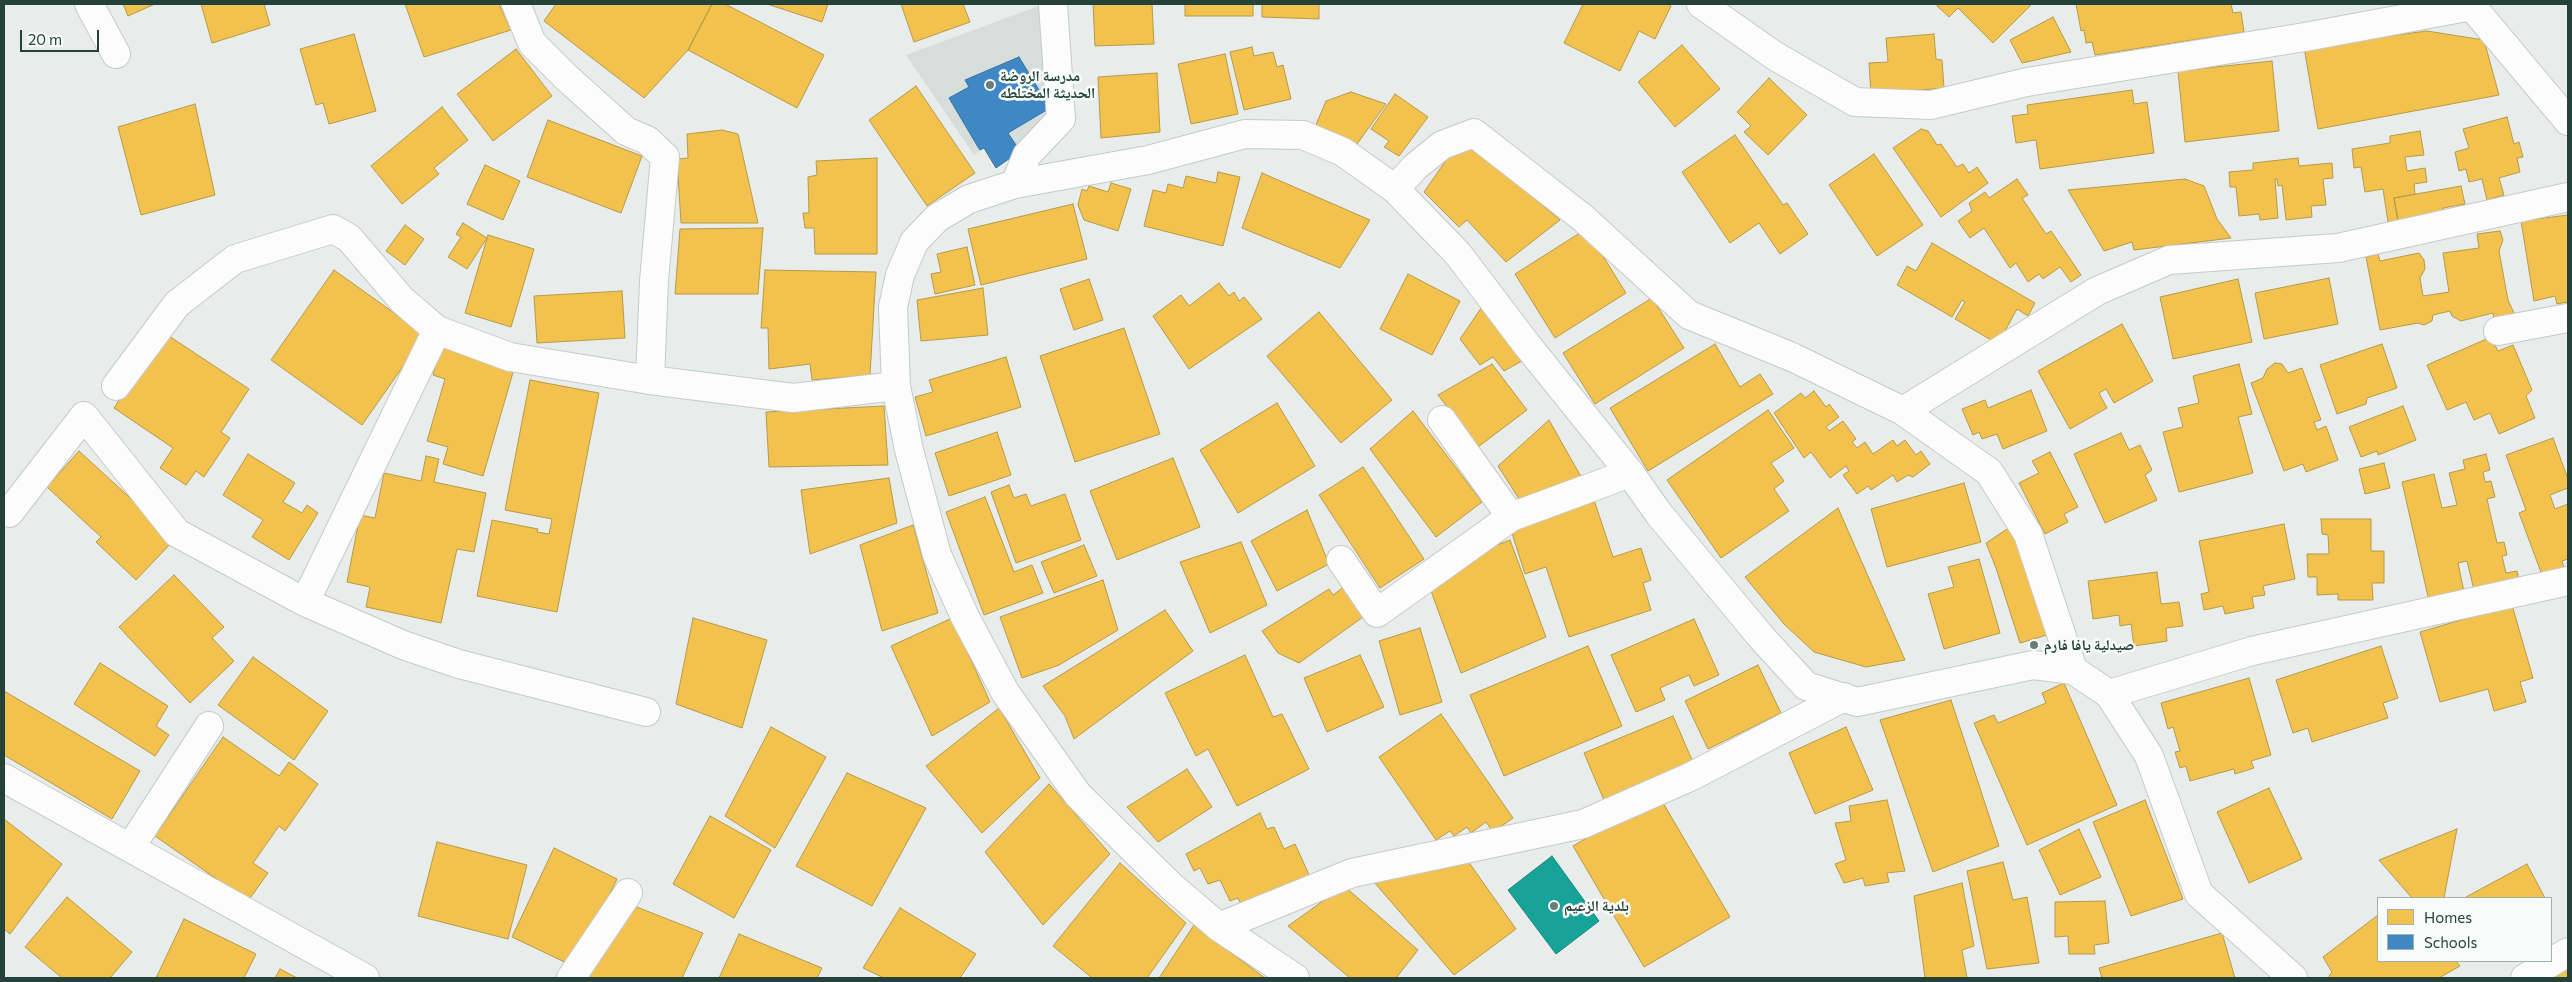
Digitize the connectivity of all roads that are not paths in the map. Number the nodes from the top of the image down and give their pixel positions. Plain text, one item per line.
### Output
1 (89, 4) edge
2 (516, 4) edge
3 (1053, 4) edge
4 (1701, 4) edge
5 (2471, 5) edge
6 (116, 54) dead end
7 (2568, 121) edge
8 (1015, 184) junction
9 (1395, 189) junction
10 (2568, 197) edge
11 (2568, 318) edge
12 (437, 330) junction
13 (2498, 331) dead end
14 (650, 380) junction
15 (116, 386) dead end
16 (896, 386) junction
17 (1904, 411) junction
18 (1442, 420) dead end
19 (1630, 473) junction
20 (9, 513) dead end
21 (1511, 517) junction
22 (1341, 560) dead end
23 (2568, 581) edge
24 (305, 602) junction
25 (2073, 670) junction
26 (2109, 694) junction
27 (1844, 697) junction
28 (646, 712) dead end
29 (208, 726) dead end
30 (4, 778) edge
31 (130, 848) junction
32 (628, 893) dead end
33 (1219, 927) junction
34 (2568, 952) edge
35 (2551, 962) edge
36 (2552, 962) edge
37 (365, 978) edge
38 (572, 978) edge
39 (1295, 978) edge
40 (2293, 978) edge
41 (2525, 978) edge

1 - 6 street
2 - 14 street
3 - 8 street
4 - 5 street
5 - 7 street
8 - 9 street
8 - 16 street
9 - 17 street
9 - 19 street
10 - 17 street
11 - 13 street
12 - 14 street
12 - 15 street
12 - 24 street
14 - 16 street
16 - 33 street
17 - 25 street
18 - 21 street
19 - 21 street
19 - 27 street
20 - 24 street
21 - 22 street
23 - 26 street
24 - 28 street
25 - 26 street
25 - 27 street
26 - 40 street
27 - 33 street
29 - 31 street
30 - 31 street
31 - 37 street
32 - 38 street
33 - 39 street
34 - 36 street
35 - 41 street

